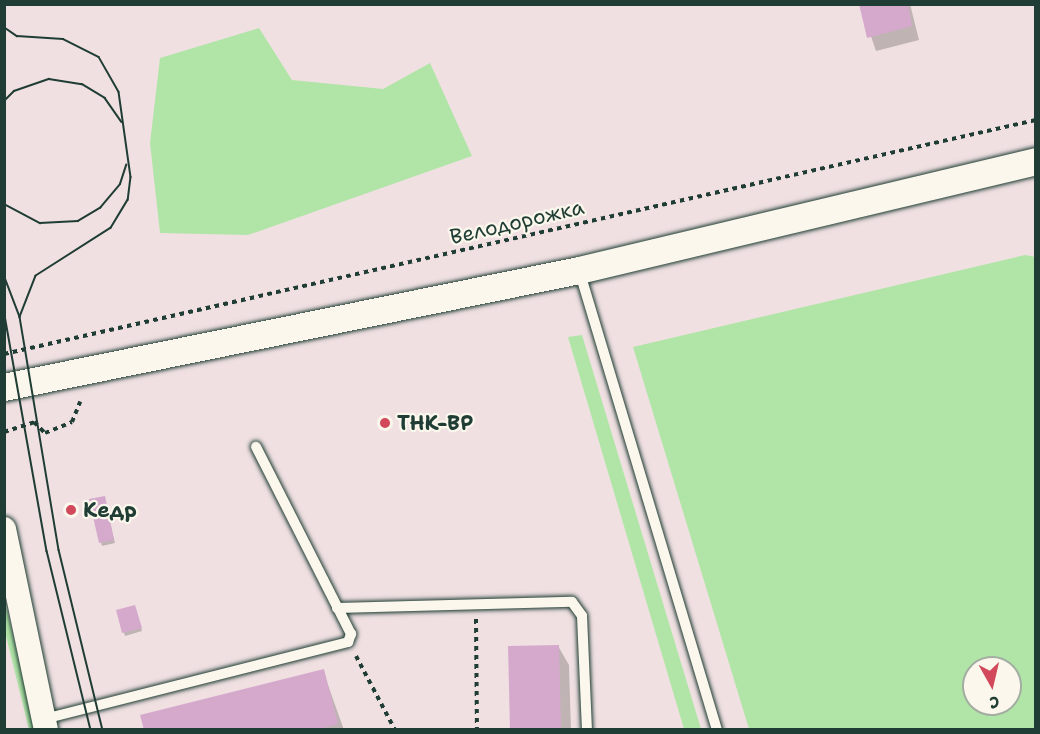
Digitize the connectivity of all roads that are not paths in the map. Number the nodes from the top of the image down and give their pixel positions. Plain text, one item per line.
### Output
1 (1035, 161) edge
2 (579, 270) junction
3 (4, 387) edge
4 (256, 447) dead end
5 (4, 529) edge
6 (338, 609) junction
7 (45, 724) edge
8 (587, 729) edge
9 (717, 729) edge

1 - 2 main road
2 - 3 main road
2 - 9 lane
4 - 6 lane
5 - 7 street
6 - 7 lane
6 - 8 lane

